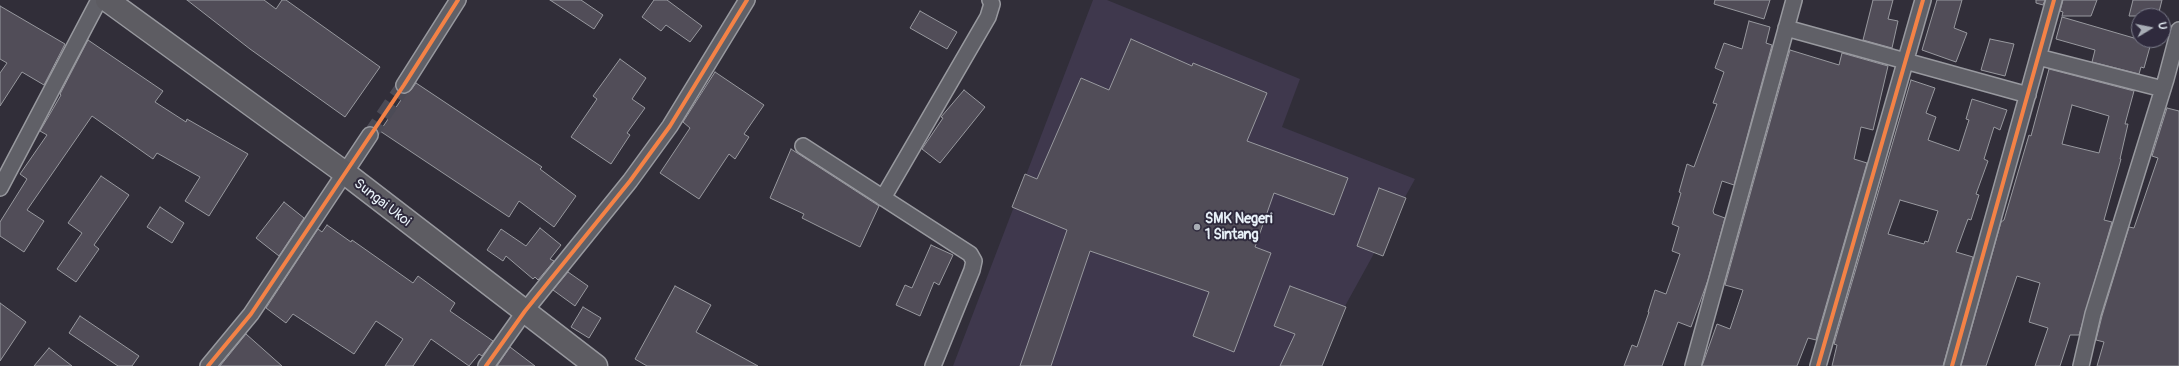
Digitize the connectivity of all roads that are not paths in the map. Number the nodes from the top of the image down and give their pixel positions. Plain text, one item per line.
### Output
1 (99, 0) edge
2 (107, 0) edge
3 (458, 0) edge
4 (747, 0) edge
5 (990, 0) edge
6 (1794, 0) edge
7 (1923, 0) edge
8 (2054, 0) edge
9 (1786, 28) junction
10 (2179, 30) edge
11 (2038, 57) junction
12 (1906, 62) junction
13 (404, 85) tunnel mouth
14 (2163, 89) junction
15 (2028, 95) junction
16 (370, 135) tunnel mouth
17 (803, 146) dead end
18 (344, 173) junction
19 (0, 188) edge
20 (883, 198) junction
21 (525, 311) junction
22 (208, 366) edge
23 (486, 366) edge
24 (596, 366) edge
25 (933, 366) edge
26 (1694, 366) edge
27 (1818, 366) edge
28 (1952, 366) edge
29 (2081, 366) edge

1 - 19 street
2 - 18 highway, Sungai Ukoi
3 - 13 street
4 - 21 street
5 - 20 street
6 - 9 street
7 - 12 street
8 - 11 street
9 - 12 street
9 - 26 street
10 - 14 street
11 - 14 street
11 - 15 street
12 - 15 street
12 - 27 street
14 - 29 street
15 - 28 street
16 - 18 street
17 - 20 street
18 - 21 highway, Sungai Ukoi
18 - 22 street
20 - 25 street
21 - 23 street
21 - 24 highway, Sungai Ukoi

